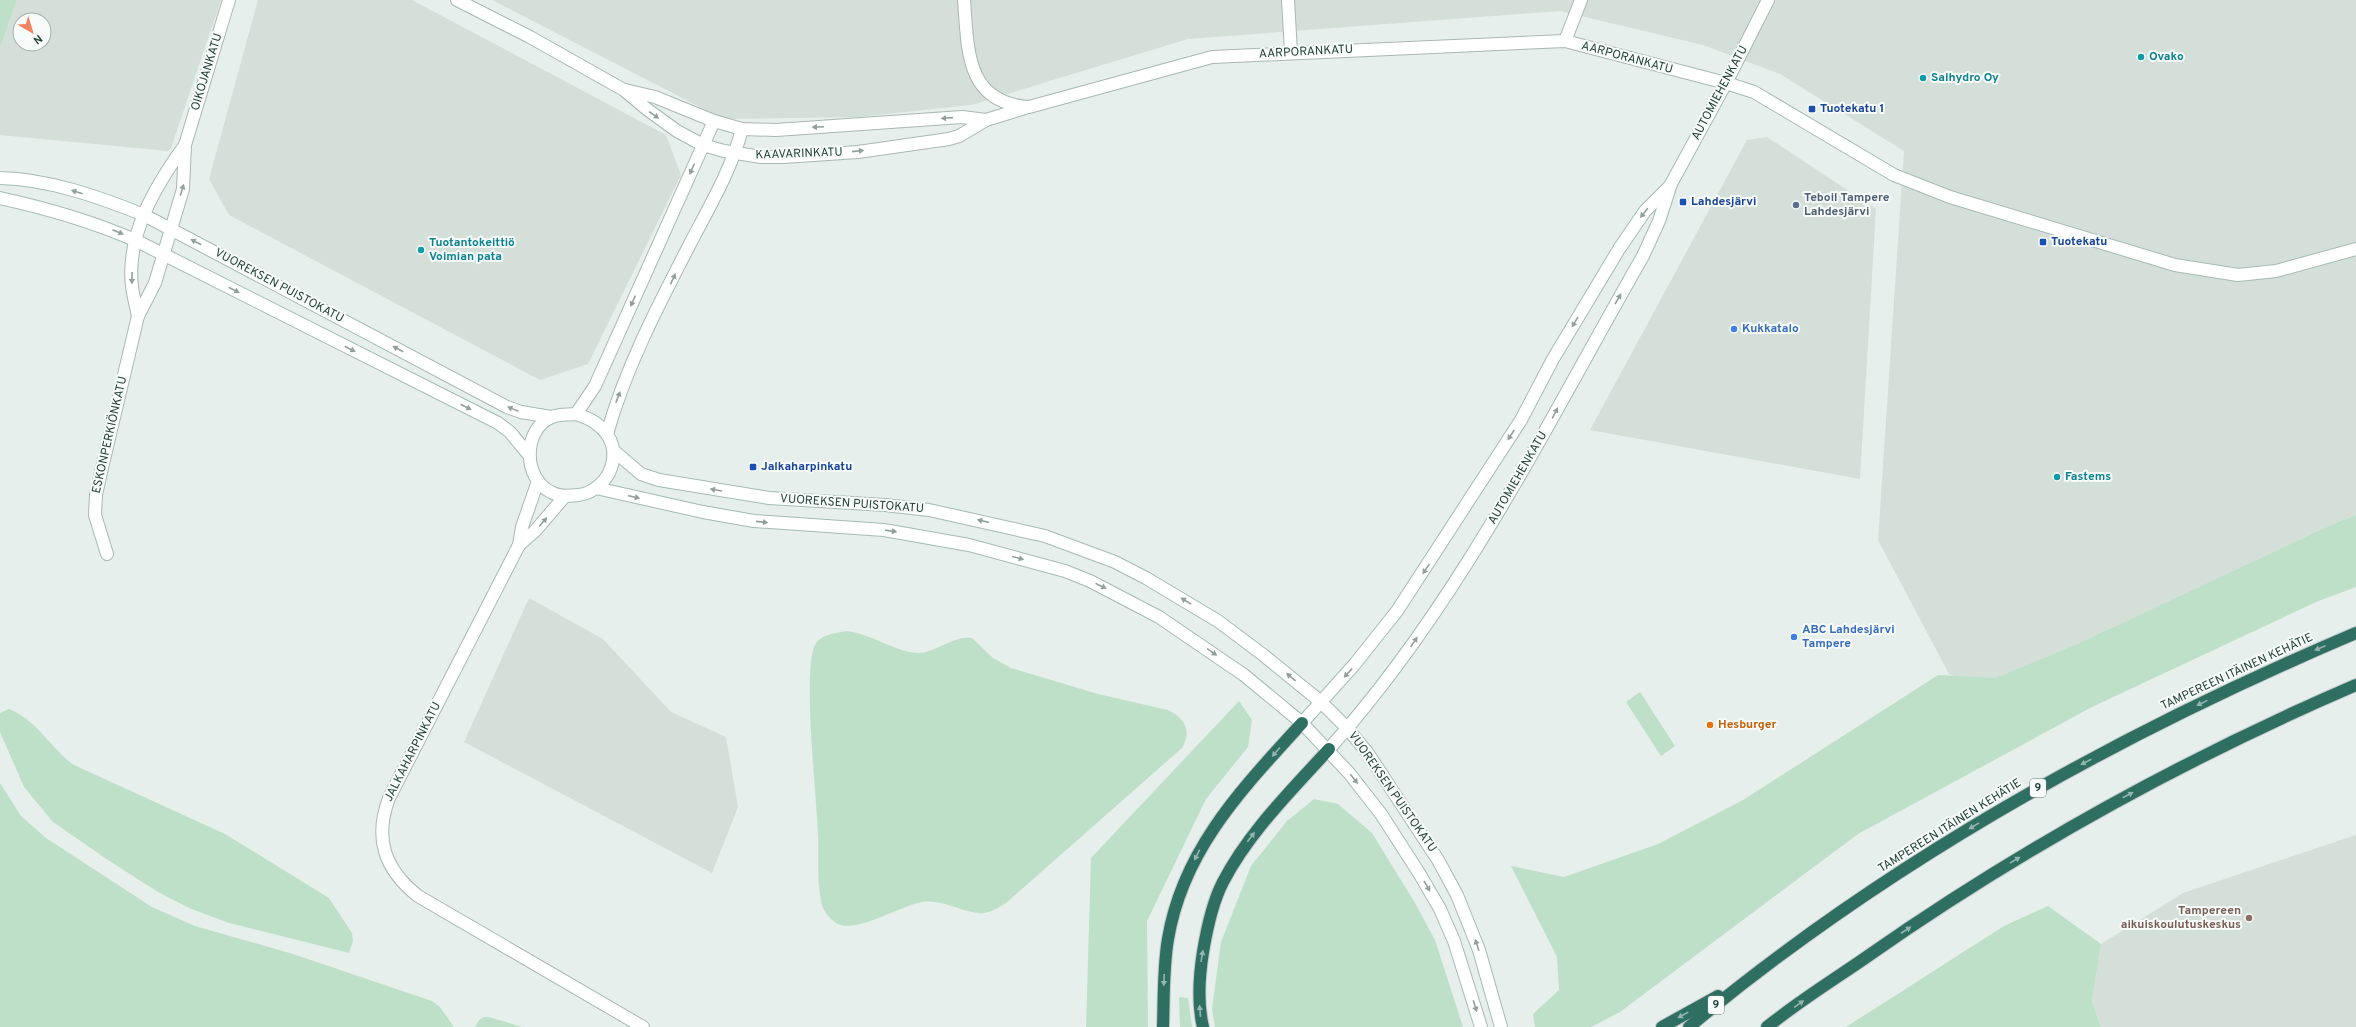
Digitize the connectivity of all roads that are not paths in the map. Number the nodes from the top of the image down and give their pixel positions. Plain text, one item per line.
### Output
1 (229, 0) edge
2 (458, 0) edge
3 (964, 0) edge
4 (1288, 0) edge
5 (1581, 0) edge
6 (1768, 0) edge
7 (1565, 41) junction
8 (1291, 52) junction
9 (1726, 83) junction
10 (624, 90) junction
11 (1029, 107) junction
12 (986, 120) junction
13 (714, 121) junction
14 (742, 129) junction
15 (185, 145) junction
16 (703, 145) junction
17 (735, 154) junction
18 (0, 178) edge
19 (1671, 184) junction
20 (0, 198) edge
21 (144, 215) junction
22 (170, 229) junction
23 (135, 240) junction
24 (2356, 249) edge
25 (163, 254) junction
26 (138, 316) junction
27 (576, 414) junction
28 (551, 418) junction
29 (607, 434) junction
30 (614, 451) junction
31 (528, 454) junction
32 (538, 481) junction
33 (596, 488) junction
34 (565, 496) junction
35 (519, 545) junction
36 (107, 554) dead end
37 (2356, 633) edge
38 (2356, 685) edge
39 (1321, 702) junction
40 (1302, 723) junction
41 (1348, 728) junction
42 (1329, 749) junction
43 (1742, 983) junction
44 (642, 1027) edge
45 (1163, 1027) edge
46 (1202, 1027) edge
47 (1481, 1027) edge
48 (1501, 1027) edge
49 (1662, 1027) edge
50 (1689, 1027) edge
51 (1767, 1027) edge

1 - 15 main road, OIKOJANKATU
2 - 10 main road, KAAVARINKATU
3 - 11 main road, AARPORANKATU
4 - 8 main road
5 - 7 main road
6 - 9 main road, AUTOMIEHENKATU
7 - 8 main road, AARPORANKATU
7 - 9 main road, AARPORANKATU
8 - 11 main road, AARPORANKATU
9 - 19 main road, AUTOMIEHENKATU
9 - 24 main road
10 - 13 main road, KAAVARINKATU
10 -> 16 main road, KAAVARINKATU
11 - 12 main road, KAAVARINKATU
12 -> 14 main road, KAAVARINKATU
17 -> 12 main road, KAAVARINKATU
13 - 14 main road, KAAVARINKATU
13 - 16 main road
14 - 17 main road
15 - 21 main road, OIKOJANKATU
22 -> 15 main road, OIKOJANKATU
16 - 17 main road, KAAVARINKATU
16 -> 27 main road
29 -> 17 main road
21 -> 18 main road, VUOREKSEN PUISTOKATU
19 -> 39 main road, AUTOMIEHENKATU
41 -> 19 main road, AUTOMIEHENKATU
20 -> 23 main road, VUOREKSEN PUISTOKATU
21 - 22 main road, VUOREKSEN PUISTOKATU
21 - 23 main road, OIKOJANKATU
22 - 25 main road, OIKOJANKATU
28 -> 22 main road, VUOREKSEN PUISTOKATU
23 - 25 main road, VUOREKSEN PUISTOKATU
23 -> 26 main road, ESKONPERKIÖNKATU
25 - 26 main road, ESKONPERKIÖNKATU
25 -> 31 main road, VUOREKSEN PUISTOKATU
26 - 36 main road, ESKONPERKIÖNKATU
27 - 28 main road
27 - 29 main road
28 - 31 main road
29 - 30 main road
30 - 33 main road
39 -> 30 main road, VUOREKSEN PUISTOKATU
31 - 32 main road
32 - 34 main road
32 - 35 main road, JALKAHARPINKATU
33 - 34 main road
33 -> 40 main road, VUOREKSEN PUISTOKATU
35 -> 34 main road, JALKAHARPINKATU
35 - 44 main road, JALKAHARPINKATU
37 -> 43 highway, TAMPEREEN ITÄINEN KEHÄTIE / 9
51 -> 38 highway
39 - 40 main road, AUTOMIEHENKATU
39 - 41 main road, VUOREKSEN PUISTOKATU
40 - 42 main road, VUOREKSEN PUISTOKATU
40 -> 45 highway
41 - 42 main road, AUTOMIEHENKATU
48 -> 41 main road, VUOREKSEN PUISTOKATU
46 -> 42 highway
42 -> 47 main road, VUOREKSEN PUISTOKATU
43 -> 49 highway
43 - 50 highway, TAMPEREEN ITÄINEN KEHÄTIE / 9

